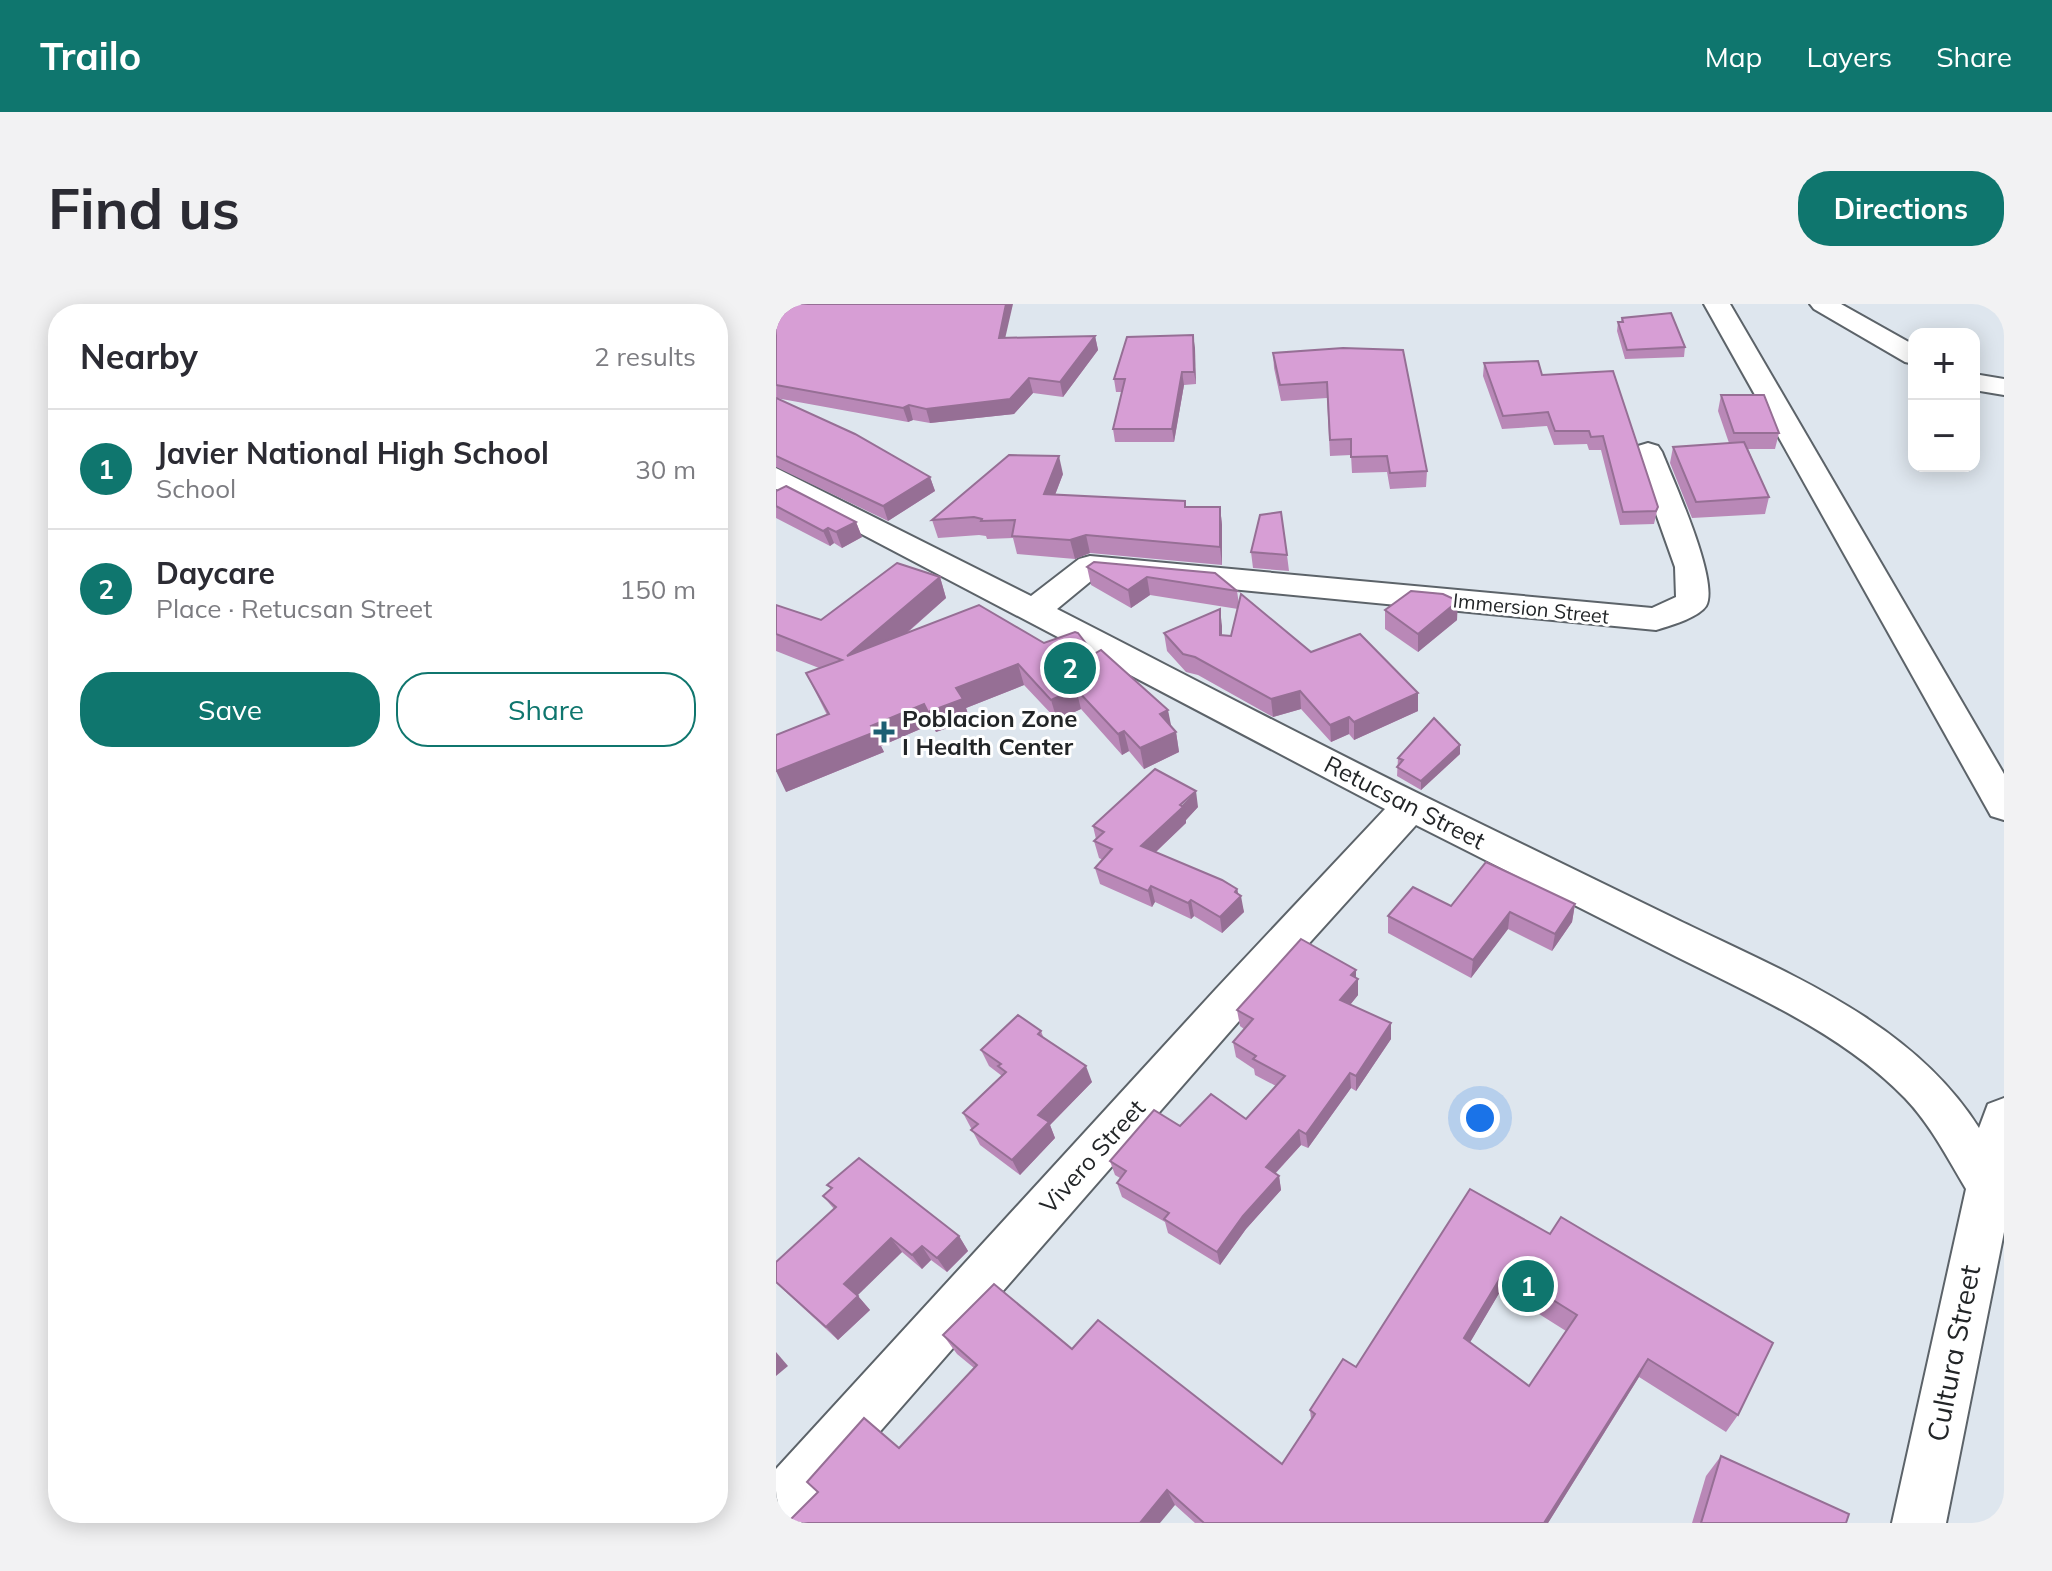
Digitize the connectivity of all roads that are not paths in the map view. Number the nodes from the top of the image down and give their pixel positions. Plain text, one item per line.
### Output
1 (1717, 304) edge
2 (1823, 304) edge
3 (1908, 353) edge
4 (1980, 383) edge
5 (2004, 387) edge
6 (1648, 452) dead end
7 (776, 477) edge
8 (1033, 611) junction
9 (1411, 806) junction
10 (2004, 806) edge
11 (2004, 1118) edge
12 (1988, 1183) junction
13 (776, 1509) edge
14 (1919, 1523) edge

1 - 10 street
2 - 3 street
4 - 5 street
6 - 8 street, Immersion Street
7 - 8 street, Retucsan Street
8 - 9 street, Retucsan Street
9 - 12 street, Retucsan Street
9 - 13 street, Vivero Street
11 - 12 street, Cultura Street
12 - 14 street, Cultura Street

